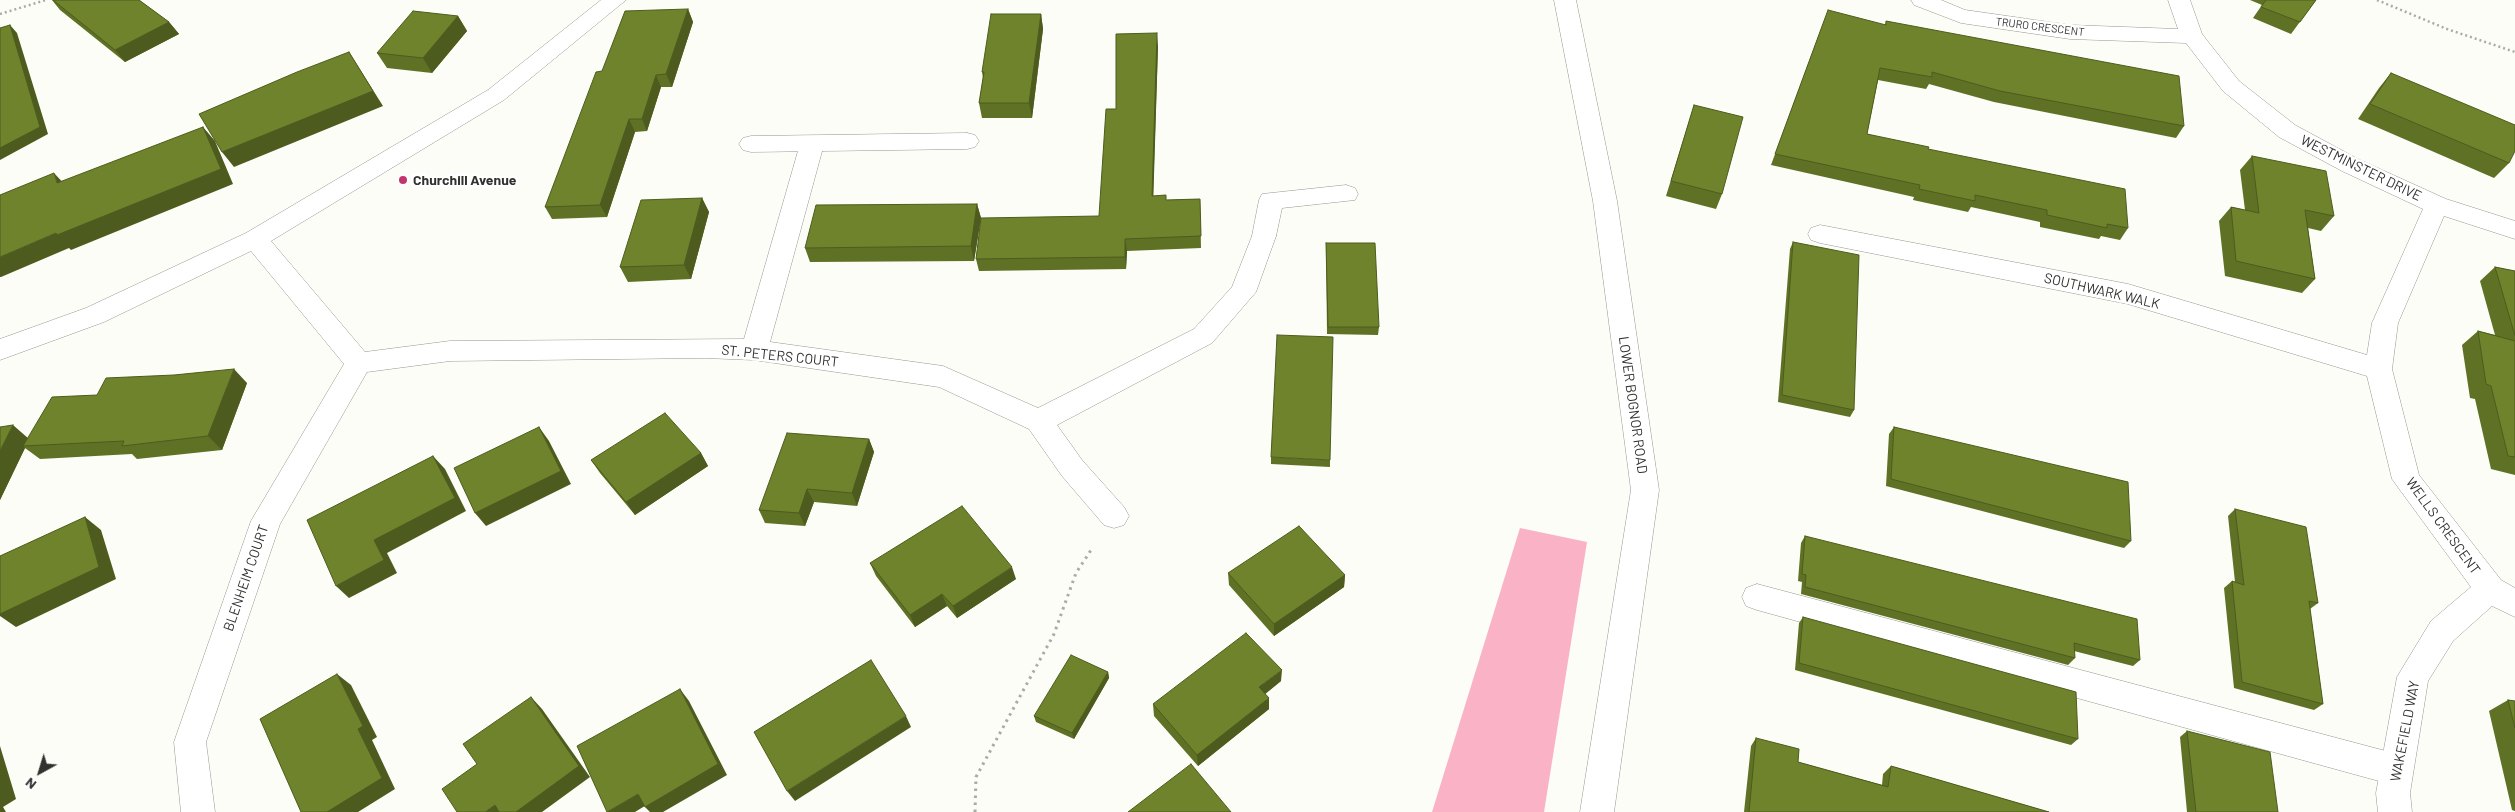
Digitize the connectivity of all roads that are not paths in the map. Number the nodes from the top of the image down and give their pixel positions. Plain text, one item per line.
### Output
1 (615, 0) edge
2 (1565, 0) edge
3 (1922, 0) edge
4 (2179, 0) edge
5 (2192, 36) junction
6 (967, 141) dead end
7 (751, 144) dead end
8 (812, 144) junction
9 (1346, 194) dead end
10 (2437, 205) junction
11 (2515, 230) edge
12 (1820, 234) dead end
13 (255, 239) junction
14 (0, 350) edge
15 (754, 350) junction
16 (359, 363) junction
17 (2379, 369) junction
18 (1040, 421) junction
19 (1114, 516) road end
20 (2502, 597) edge
21 (1757, 598) dead end
22 (2397, 770) junction
23 (198, 812) edge
24 (1597, 812) edge
25 (2395, 812) edge

1 - 13 street
2 - 24 street, LOWER BOGNOR ROAD
3 - 5 street, TRURO CRESCENT
4 - 5 street, WESTMINSTER DRIVE
5 - 10 street, WESTMINSTER DRIVE
6 - 8 street
7 - 8 street
8 - 15 street
9 - 18 street
10 - 11 street, WESTMINSTER DRIVE
10 - 17 street, WELLS CRESCENT
12 - 17 street, SOUTHWARK WALK
13 - 14 street
13 - 16 street
15 - 16 street, ST. PETERS COURT
15 - 18 street, ST. PETERS COURT
16 - 23 street, BLENHEIM COURT
17 - 20 street, WELLS CRESCENT
18 - 19 street
20 - 22 street, WAKEFIELD WAY
21 - 22 street
22 - 25 street, WAKEFIELD WAY

